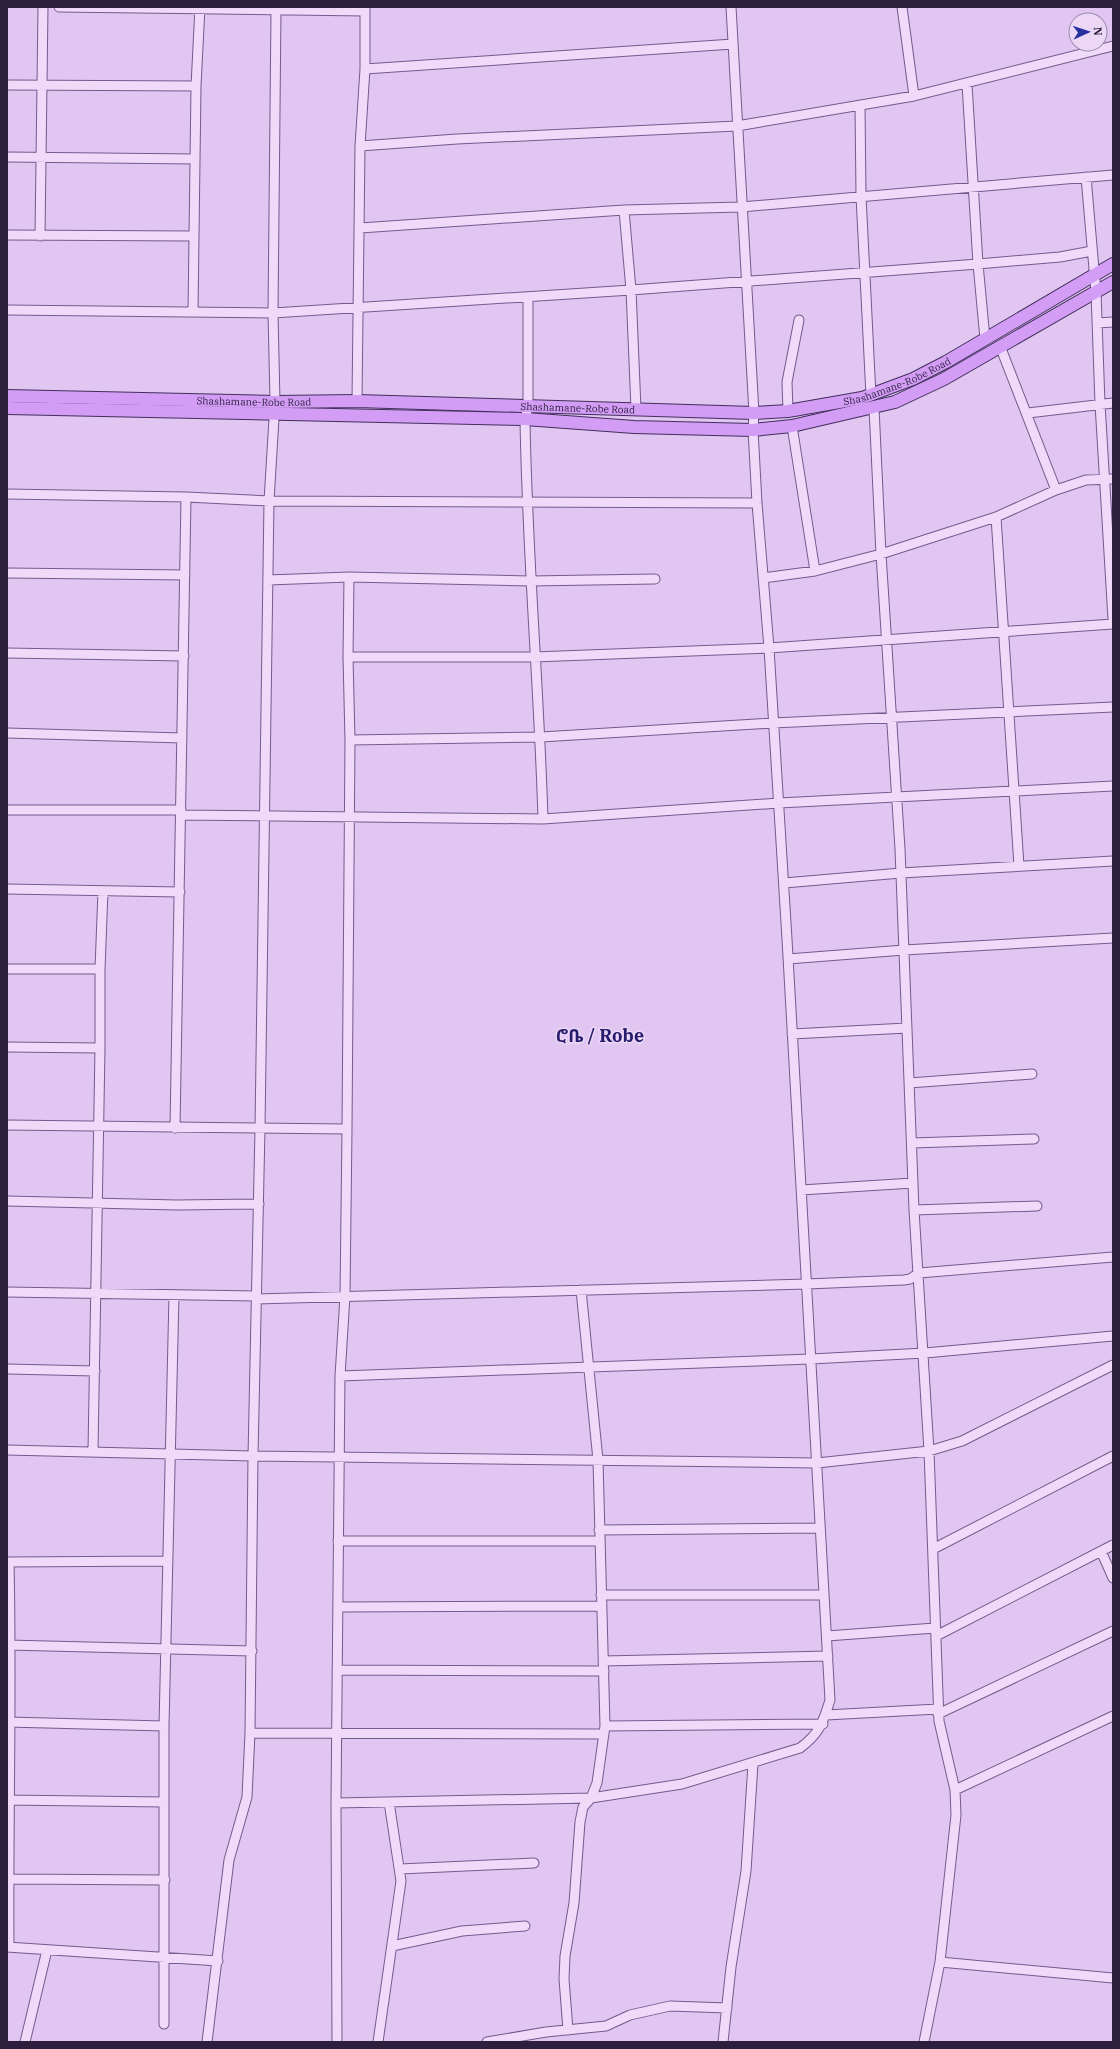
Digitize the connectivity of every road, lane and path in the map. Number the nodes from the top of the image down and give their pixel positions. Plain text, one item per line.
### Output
1 (43, 7) edge
2 (59, 7) edge
3 (731, 7) edge
4 (902, 7) edge
5 (200, 8) edge
6 (365, 9) edge
7 (276, 10) junction
8 (732, 44) junction
9 (1113, 46) edge
10 (365, 69) junction
11 (967, 84) junction
12 (7, 85) edge
13 (43, 85) junction
14 (196, 86) junction
15 (914, 96) junction
16 (860, 106) junction
17 (737, 126) junction
18 (360, 146) junction
19 (7, 157) edge
20 (41, 157) junction
21 (195, 159) junction
22 (1113, 175) edge
23 (1086, 177) junction
24 (974, 188) junction
25 (861, 196) junction
26 (741, 207) junction
27 (624, 210) junction
28 (360, 228) junction
29 (7, 235) edge
30 (40, 236) junction
31 (193, 236) junction
32 (1092, 251) junction
33 (978, 264) junction
34 (1113, 264) edge
35 (864, 272) junction
36 (1094, 275) junction
37 (745, 281) junction
38 (1113, 282) edge
39 (631, 290) junction
40 (1096, 292) junction
41 (528, 297) junction
42 (359, 307) junction
43 (7, 310) edge
44 (193, 312) junction
45 (273, 313) junction
46 (799, 320) dead end
47 (1097, 322) junction
48 (1113, 322) edge
49 (985, 339) junction
50 (1000, 346) junction
51 (7, 396) edge
52 (870, 396) junction
53 (358, 401) junction
54 (1113, 403) edge
55 (1100, 404) junction
56 (528, 407) junction
57 (7, 408) edge
58 (274, 408) junction
59 (874, 408) junction
60 (636, 409) junction
61 (788, 410) junction
62 (754, 413) junction
63 (1028, 413) junction
64 (525, 419) junction
65 (792, 426) junction
66 (753, 430) junction
67 (1109, 480) edge
68 (1056, 490) junction
69 (7, 494) edge
70 (186, 497) junction
71 (269, 501) junction
72 (526, 502) junction
73 (757, 503) junction
74 (996, 517) junction
75 (881, 554) junction
76 (815, 571) junction
77 (7, 573) edge
78 (185, 575) junction
79 (349, 577) junction
80 (763, 578) junction
81 (655, 579) dead end
82 (268, 580) junction
83 (530, 581) junction
84 (1113, 619) edge
85 (1113, 624) edge
86 (1003, 632) junction
87 (886, 640) junction
88 (769, 648) junction
89 (7, 653) edge
90 (184, 656) junction
91 (348, 657) junction
92 (534, 657) junction
93 (1113, 707) edge
94 (1008, 712) junction
95 (891, 718) junction
96 (773, 723) junction
97 (7, 733) edge
98 (541, 737) junction
99 (182, 738) junction
100 (350, 740) junction
101 (1113, 786) edge
102 (1014, 791) junction
103 (896, 797) junction
104 (778, 803) junction
105 (7, 810) edge
106 (181, 813) junction
107 (264, 816) junction
108 (349, 817) junction
109 (544, 818) junction
110 (1113, 861) edge
111 (1019, 866) junction
112 (901, 873) junction
113 (784, 883) junction
114 (7, 889) edge
115 (103, 891) junction
116 (180, 892) junction
117 (1113, 938) edge
118 (904, 950) junction
119 (788, 959) junction
120 (7, 969) edge
121 (100, 970) junction
122 (907, 1028) junction
123 (792, 1034) junction
124 (7, 1047) edge
125 (100, 1048) junction
126 (1032, 1074) dead end
127 (909, 1083) junction
128 (7, 1125) edge
129 (99, 1127) junction
130 (175, 1128) junction
131 (260, 1128) junction
132 (347, 1130) junction
133 (1034, 1139) dead end
134 (912, 1143) junction
135 (913, 1182) junction
136 (801, 1190) junction
137 (7, 1201) edge
138 (98, 1203) junction
139 (259, 1204) junction
140 (1037, 1206) dead end
141 (914, 1210) junction
142 (1113, 1257) edge
143 (919, 1273) junction
144 (807, 1284) junction
145 (581, 1290) junction
146 (7, 1292) edge
147 (96, 1293) junction
148 (174, 1295) junction
149 (345, 1296) junction
150 (256, 1297) junction
151 (1113, 1336) edge
152 (924, 1353) junction
153 (811, 1359) junction
154 (1113, 1365) edge
155 (589, 1366) junction
156 (7, 1369) edge
157 (95, 1371) junction
158 (340, 1376) junction
159 (7, 1450) edge
160 (94, 1451) junction
161 (929, 1451) junction
162 (170, 1454) junction
163 (253, 1456) junction
164 (1113, 1456) edge
165 (339, 1457) junction
166 (598, 1460) junction
167 (817, 1463) junction
168 (820, 1528) junction
169 (600, 1530) junction
170 (338, 1541) junction
171 (600, 1541) junction
172 (1113, 1545) edge
173 (933, 1549) junction
174 (1101, 1551) junction
175 (168, 1560) junction
176 (8, 1562) edge
177 (1113, 1578) edge
178 (601, 1595) junction
179 (824, 1595) junction
180 (338, 1606) junction
181 (602, 1606) junction
182 (1113, 1631) edge
183 (936, 1632) junction
184 (827, 1636) junction
185 (9, 1645) edge
186 (166, 1650) junction
187 (252, 1651) junction
188 (828, 1656) junction
189 (603, 1661) junction
190 (337, 1670) junction
191 (604, 1672) junction
192 (938, 1712) junction
193 (826, 1715) junction
194 (1113, 1716) edge
195 (8, 1722) edge
196 (823, 1724) junction
197 (164, 1726) junction
198 (604, 1730) junction
199 (250, 1734) junction
200 (337, 1734) junction
201 (753, 1764) junction
202 (955, 1790) junction
203 (591, 1798) junction
204 (8, 1800) edge
205 (164, 1802) junction
206 (389, 1802) junction
207 (336, 1803) junction
208 (8, 1849) edge
209 (534, 1863) dead end
210 (400, 1869) junction
211 (9, 1879) junction
212 (165, 1880) junction
213 (525, 1926) dead end
214 (392, 1946) junction
215 (8, 1947) edge
216 (47, 1950) junction
217 (164, 1956) junction
218 (218, 1961) junction
219 (940, 1962) junction
220 (1113, 1978) edge
221 (727, 2008) junction
222 (164, 2024) dead end
223 (568, 2030) junction
224 (546, 2032) junction
225 (25, 2042) edge
226 (207, 2042) edge
227 (337, 2042) edge
228 (378, 2042) edge
229 (487, 2042) edge
230 (546, 2042) edge
231 (723, 2042) edge
232 (924, 2042) edge

1 - 13 street
2 - 5 street
3 - 8 street
4 - 15 street
5 - 7 street
5 - 14 street
6 - 7 street
6 - 10 street
7 - 45 street
8 - 10 street
8 - 17 street
9 - 11 street
10 - 18 street
11 - 15 street
11 - 24 street
12 - 13 street
13 - 14 street
13 - 20 street
14 - 21 street
15 - 16 street
16 - 17 street
16 - 25 street
17 - 18 street
17 - 26 street
18 - 28 street
19 - 20 street
20 - 21 street
20 - 30 street
21 - 31 street
22 - 23 street
23 - 24 street
23 - 32 street
24 - 25 street
24 - 33 street
25 - 26 street
25 - 35 street
26 - 27 street
26 - 37 street
27 - 28 street
27 - 39 street
28 - 42 street
29 - 30 street
30 - 31 street
31 - 44 street
32 - 33 street
32 - 36 street
33 - 35 street
33 - 49 street
34 - 36 main road, Shashamane-Robe Road
35 - 37 street
35 - 52 street
36 - 40 street
36 - 49 main road, Shashamane-Robe Road
37 - 39 street
37 - 62 street
38 - 40 main road, Shashamane-Robe Road
39 - 41 street
39 - 60 street
40 - 47 street
40 - 50 main road, Shashamane-Robe Road
41 - 42 street
41 - 56 street
42 - 45 street
42 - 53 street
43 - 44 street
44 - 45 street
45 - 58 street
46 - 61 street
47 - 48 street
47 - 55 street
49 - 52 main road, Shashamane-Robe Road
50 - 59 main road, Shashamane-Robe Road
50 - 63 street
51 - 58 main road, Shashamane-Robe Road
52 - 61 main road, Shashamane-Robe Road
53 - 56 main road, Shashamane-Robe Road
53 - 58 main road, Shashamane-Robe Road
54 - 55 street
55 - 63 street
55 - 67 street
56 - 60 main road, Shashamane-Robe Road
56 - 64 street
57 - 58 main road, Shashamane-Robe Road
58 - 64 main road, Shashamane-Robe Road
58 - 71 street
59 - 65 main road, Shashamane-Robe Road
59 - 75 street
60 - 62 main road, Shashamane-Robe Road
61 - 62 main road, Shashamane-Robe Road
62 - 66 street
63 - 68 street
64 - 66 main road, Shashamane-Robe Road
64 - 72 street
65 - 66 main road, Shashamane-Robe Road
65 - 76 street
66 - 73 street
67 - 68 street
67 - 84 street
68 - 74 street
69 - 70 street
70 - 71 street
70 - 78 street
71 - 72 street
71 - 82 street
72 - 73 street
72 - 83 street
73 - 80 street
74 - 75 street
74 - 86 street
75 - 76 street
75 - 87 street
76 - 80 street
77 - 78 street
78 - 90 street
79 - 82 street
79 - 83 street
79 - 91 street
80 - 88 street
81 - 83 street
82 - 107 street
83 - 92 street
85 - 86 street
86 - 87 street
86 - 94 street
87 - 88 street
87 - 95 street
88 - 92 street
88 - 96 street
89 - 90 street
90 - 99 street
91 - 92 street
91 - 100 street
92 - 98 street
93 - 94 street
94 - 95 street
94 - 102 street
95 - 96 street
95 - 103 street
96 - 98 street
96 - 104 street
97 - 99 street
98 - 100 street
98 - 109 street
99 - 106 street
100 - 108 street
101 - 102 street
102 - 103 street
102 - 111 street
103 - 104 street
103 - 112 street
104 - 109 street
104 - 113 street
105 - 106 street
106 - 107 street
106 - 116 street
107 - 108 street
107 - 131 street
108 - 109 street
108 - 132 street
110 - 111 street
111 - 112 street
112 - 113 street
112 - 118 street
113 - 119 street
114 - 115 street
115 - 116 street
115 - 121 street
116 - 130 street
117 - 118 street
118 - 119 street
118 - 122 street
119 - 123 street
120 - 121 street
121 - 125 street
122 - 123 street
122 - 127 street
123 - 136 street
124 - 125 street
125 - 129 street
126 - 127 street
127 - 134 street
128 - 129 street
129 - 130 street
129 - 138 street
130 - 131 street
131 - 132 street
131 - 139 street
132 - 149 street
133 - 134 street
134 - 135 street
135 - 136 street
135 - 141 street
136 - 144 street
137 - 138 street
138 - 139 street
138 - 147 street
139 - 150 street
140 - 141 street
141 - 143 street
142 - 143 street
143 - 144 street
143 - 152 street
144 - 145 street
144 - 153 street
145 - 149 street
145 - 155 street
146 - 147 street
147 - 148 street
147 - 157 street
148 - 150 street
148 - 162 street
149 - 150 street
149 - 158 street
150 - 163 street
151 - 152 street
152 - 153 street
152 - 161 street
153 - 155 street
153 - 167 street
154 - 161 street
155 - 158 street
155 - 166 street
156 - 157 street
157 - 160 street
158 - 165 street
159 - 160 street
160 - 162 street
161 - 167 street
161 - 173 street
162 - 163 street
162 - 175 street
163 - 165 street
163 - 187 street
164 - 173 street
165 - 166 street
165 - 170 street
166 - 167 street
166 - 169 street
167 - 168 street
168 - 169 street
168 - 179 street
169 - 171 street
170 - 171 street
170 - 180 street
171 - 178 street
172 - 174 street
173 - 183 street
174 - 177 street
174 - 183 street
175 - 176 street
175 - 186 street
176 - 185 street
178 - 179 street
178 - 181 street
179 - 184 street
180 - 181 street
180 - 190 street
181 - 189 street
182 - 192 street
183 - 184 street
183 - 192 street
184 - 188 street
185 - 186 street
185 - 195 street
186 - 187 street
186 - 197 street
187 - 199 street
188 - 189 street
188 - 193 street
189 - 191 street
190 - 191 street
190 - 200 street
191 - 198 street
192 - 193 street
192 - 202 street
193 - 196 street
194 - 202 street
195 - 197 street
195 - 204 street
196 - 198 street
196 - 201 street
197 - 205 street
198 - 200 street
198 - 203 street
199 - 200 street
199 - 218 street
200 - 207 street
201 - 203 street
201 - 221 street
202 - 219 street
203 - 206 street
203 - 223 street
204 - 205 street
204 - 208 street
205 - 212 street
206 - 207 street
206 - 210 street
207 - 227 street
208 - 211 street
209 - 210 street
210 - 214 street
211 - 212 street
211 - 215 street
212 - 217 street
213 - 214 street
214 - 228 street
215 - 216 street
216 - 217 street
216 - 225 street
217 - 218 street
217 - 222 street
218 - 226 street
219 - 220 street
219 - 232 street
221 - 223 street
221 - 231 street
223 - 224 street
224 - 229 street
224 - 230 street

